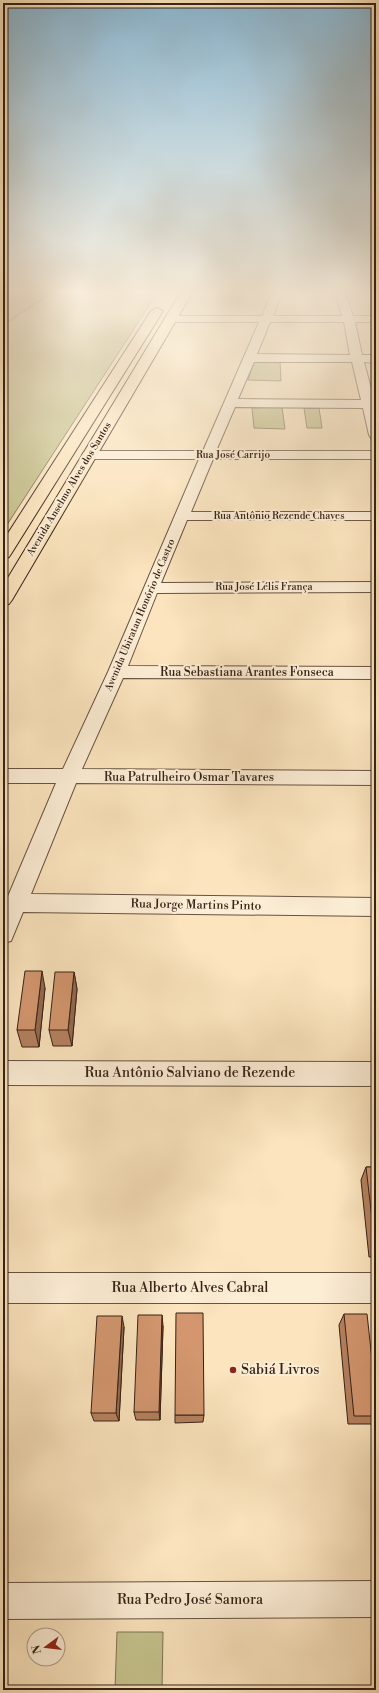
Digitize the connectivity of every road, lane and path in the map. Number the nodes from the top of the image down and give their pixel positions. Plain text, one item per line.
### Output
1 (118, 374) edge
2 (124, 374) edge
3 (243, 374) edge
4 (362, 374) edge
5 (136, 376) joint
6 (109, 386) junction
7 (129, 388) junction
8 (230, 403) junction
9 (372, 404) edge
10 (376, 435) edge
11 (89, 455) junction
12 (208, 455) junction
13 (376, 455) edge
14 (182, 516) junction
15 (376, 516) edge
16 (3, 554) edge
17 (376, 587) edge
18 (151, 588) junction
19 (3, 600) edge
20 (117, 672) junction
21 (376, 673) edge
22 (3, 776) edge
23 (69, 777) junction
24 (376, 778) edge
25 (16, 904) junction
26 (376, 907) edge
27 (3, 934) edge
28 (3, 1073) edge
29 (376, 1074) edge
30 (3, 1288) edge
31 (376, 1288) edge
32 (376, 1599) edge
33 (3, 1601) edge

1 - 6 main road, Avenida Anselmo Alves dos Santos
2 - 5 main road
3 - 8 street, Avenida Ubiratan Honório de Castro
4 - 9 street
5 - 7 main road, Avenida Anselmo Alves dos Santos
6 - 7 main road
6 - 16 main road, Avenida Anselmo Alves dos Santos
7 - 11 main road, Avenida Anselmo Alves dos Santos
8 - 9 street
8 - 12 street, Avenida Ubiratan Honório de Castro
9 - 10 street
11 - 12 street, Rua José Carrijo
11 - 19 main road, Avenida Anselmo Alves dos Santos
12 - 13 street, Rua José Carrijo
12 - 14 street, Avenida Ubiratan Honório de Castro
14 - 15 street, Rua Antônio Rezende Chaves
14 - 18 street, Avenida Ubiratan Honório de Castro
17 - 18 street, Rua José Lélis França
18 - 20 street, Avenida Ubiratan Honório de Castro
20 - 21 street, Rua Sebastiana Arantes Fonseca
20 - 23 street, Avenida Ubiratan Honório de Castro
22 - 23 street, Rua Patrulheiro Osmar Tavares
23 - 24 street, Rua Patrulheiro Osmar Tavares
23 - 25 street, Avenida Ubiratan Honório de Castro
25 - 26 street, Rua Jorge Martins Pinto
25 - 27 street, Avenida Ubiratan Honório de Castro
28 - 29 street, Rua Antônio Salviano de Rezende
30 - 31 street, Rua Alberto Alves Cabral
32 - 33 street, Rua Pedro José Samora

